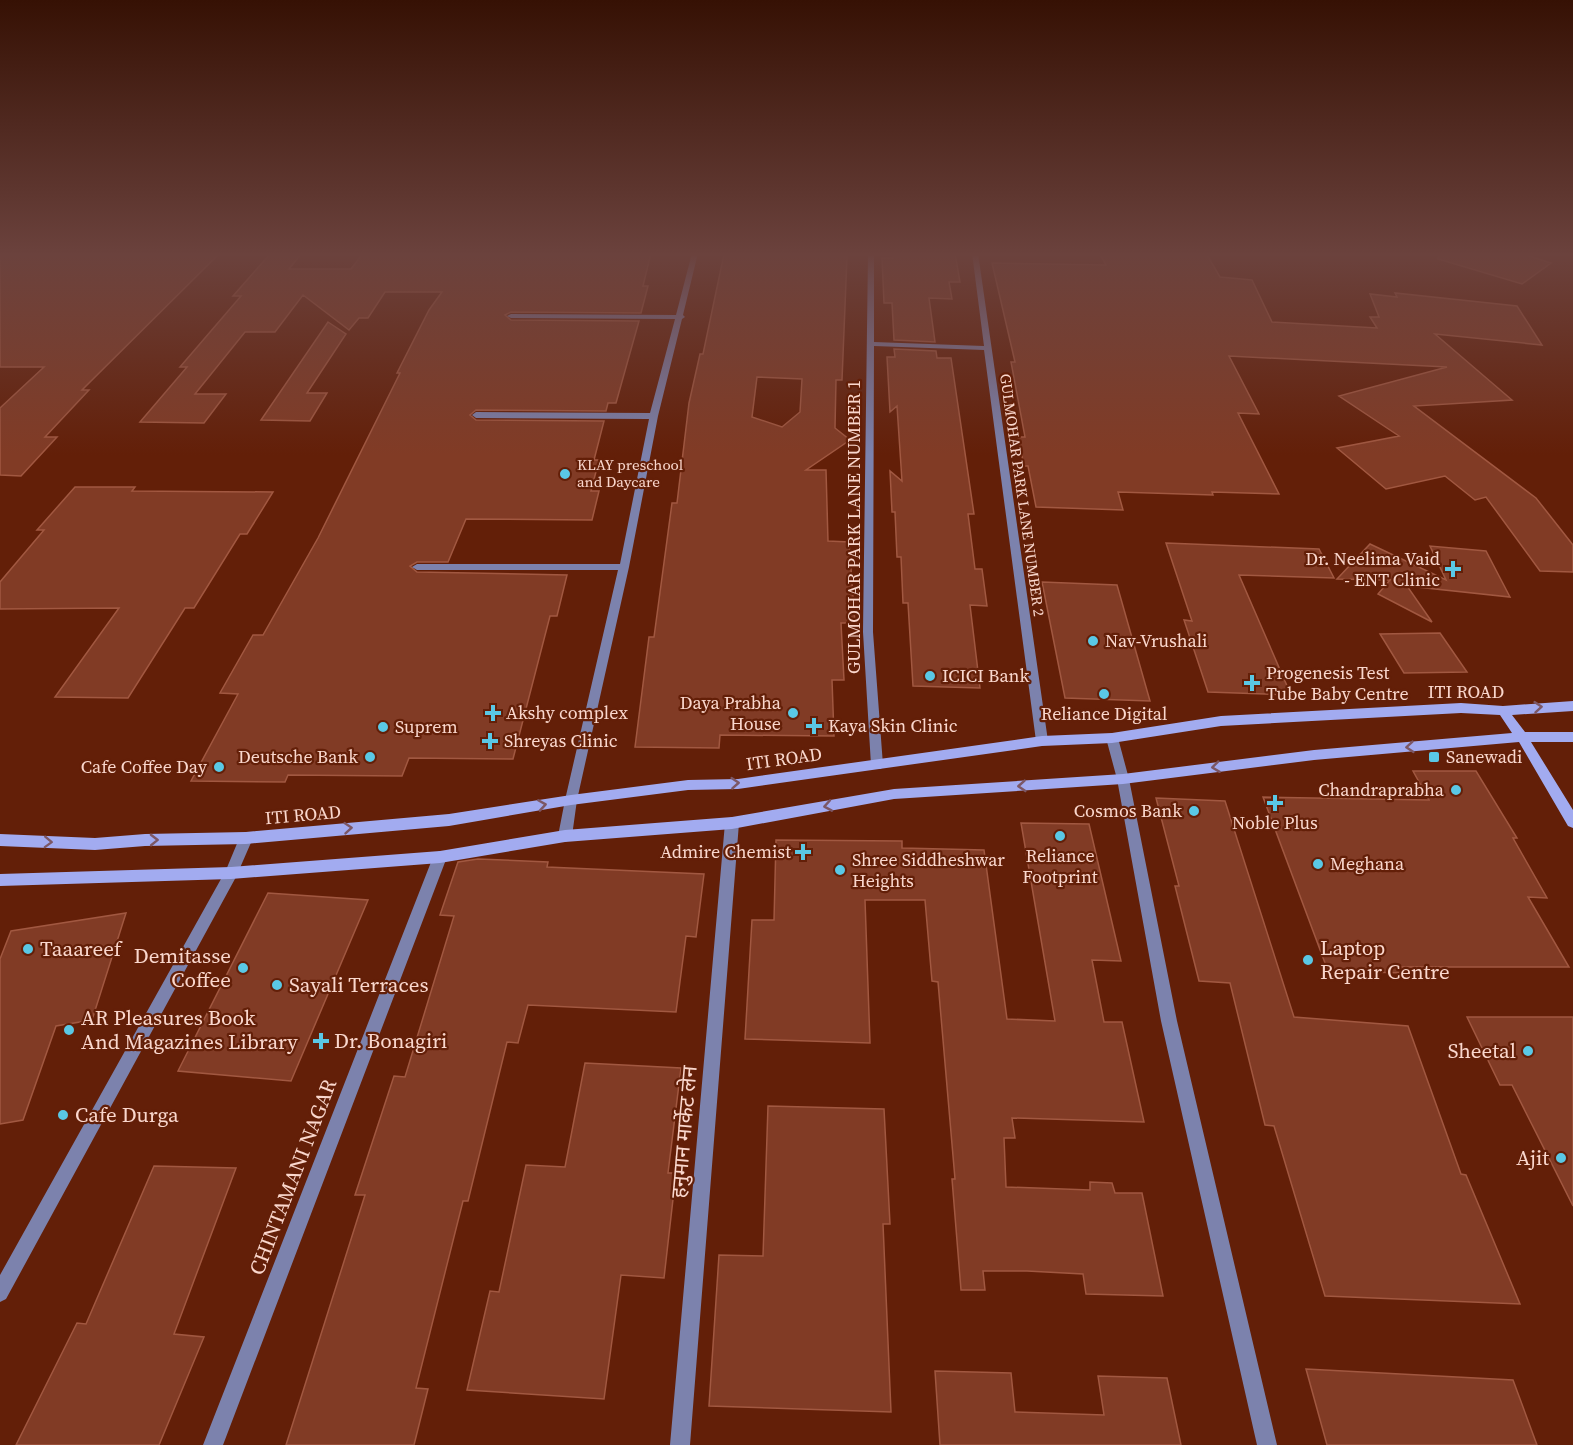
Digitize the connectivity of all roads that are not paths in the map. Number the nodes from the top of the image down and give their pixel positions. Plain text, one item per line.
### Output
1 (680, 320) edge
2 (870, 320) edge
3 (984, 320) edge
4 (870, 344) junction
5 (987, 348) junction
6 (476, 415) dead end
7 (654, 416) junction
8 (417, 567) dead end
9 (624, 567) junction
10 (1573, 706) edge
11 (1503, 711) junction
12 (1522, 737) junction
13 (1573, 737) edge
14 (1112, 738) junction
15 (1042, 741) junction
16 (877, 765) junction
17 (1123, 779) junction
18 (571, 800) junction
19 (1573, 822) edge
20 (732, 823) junction
21 (565, 836) junction
22 (246, 838) junction
23 (0, 840) edge
24 (440, 857) junction
25 (231, 873) junction
26 (0, 880) edge
27 (0, 1293) edge
28 (213, 1445) edge
29 (680, 1445) edge
30 (1267, 1445) edge

1 - 7 street
2 - 4 street, GULMOHAR PARK LANE NUMBER 1
3 - 5 street, GULMOHAR PARK LANE NUMBER 2
4 - 5 street
4 - 16 street, GULMOHAR PARK LANE NUMBER 1
5 - 15 street, GULMOHAR PARK LANE NUMBER 2
6 - 7 street
7 - 9 street
8 - 9 street
9 - 18 street
11 -> 10 main road, ITI ROAD
11 - 12 main road
11 - 14 main road, ITI ROAD
12 - 13 main road
12 -> 17 main road
12 - 19 main road
14 - 15 main road, ITI ROAD
14 - 17 street
15 - 16 main road, ITI ROAD
18 -> 16 main road, ITI ROAD
17 -> 20 main road
17 - 30 street
18 - 21 street
22 -> 18 main road, ITI ROAD
20 - 21 main road
20 - 29 street, हनुमान मार्केट लेन
21 - 24 main road
23 -> 22 main road, ITI ROAD
22 - 25 street
24 - 25 main road
24 - 28 street, CHINTAMANI NAGAR
25 - 26 main road
25 - 27 street

